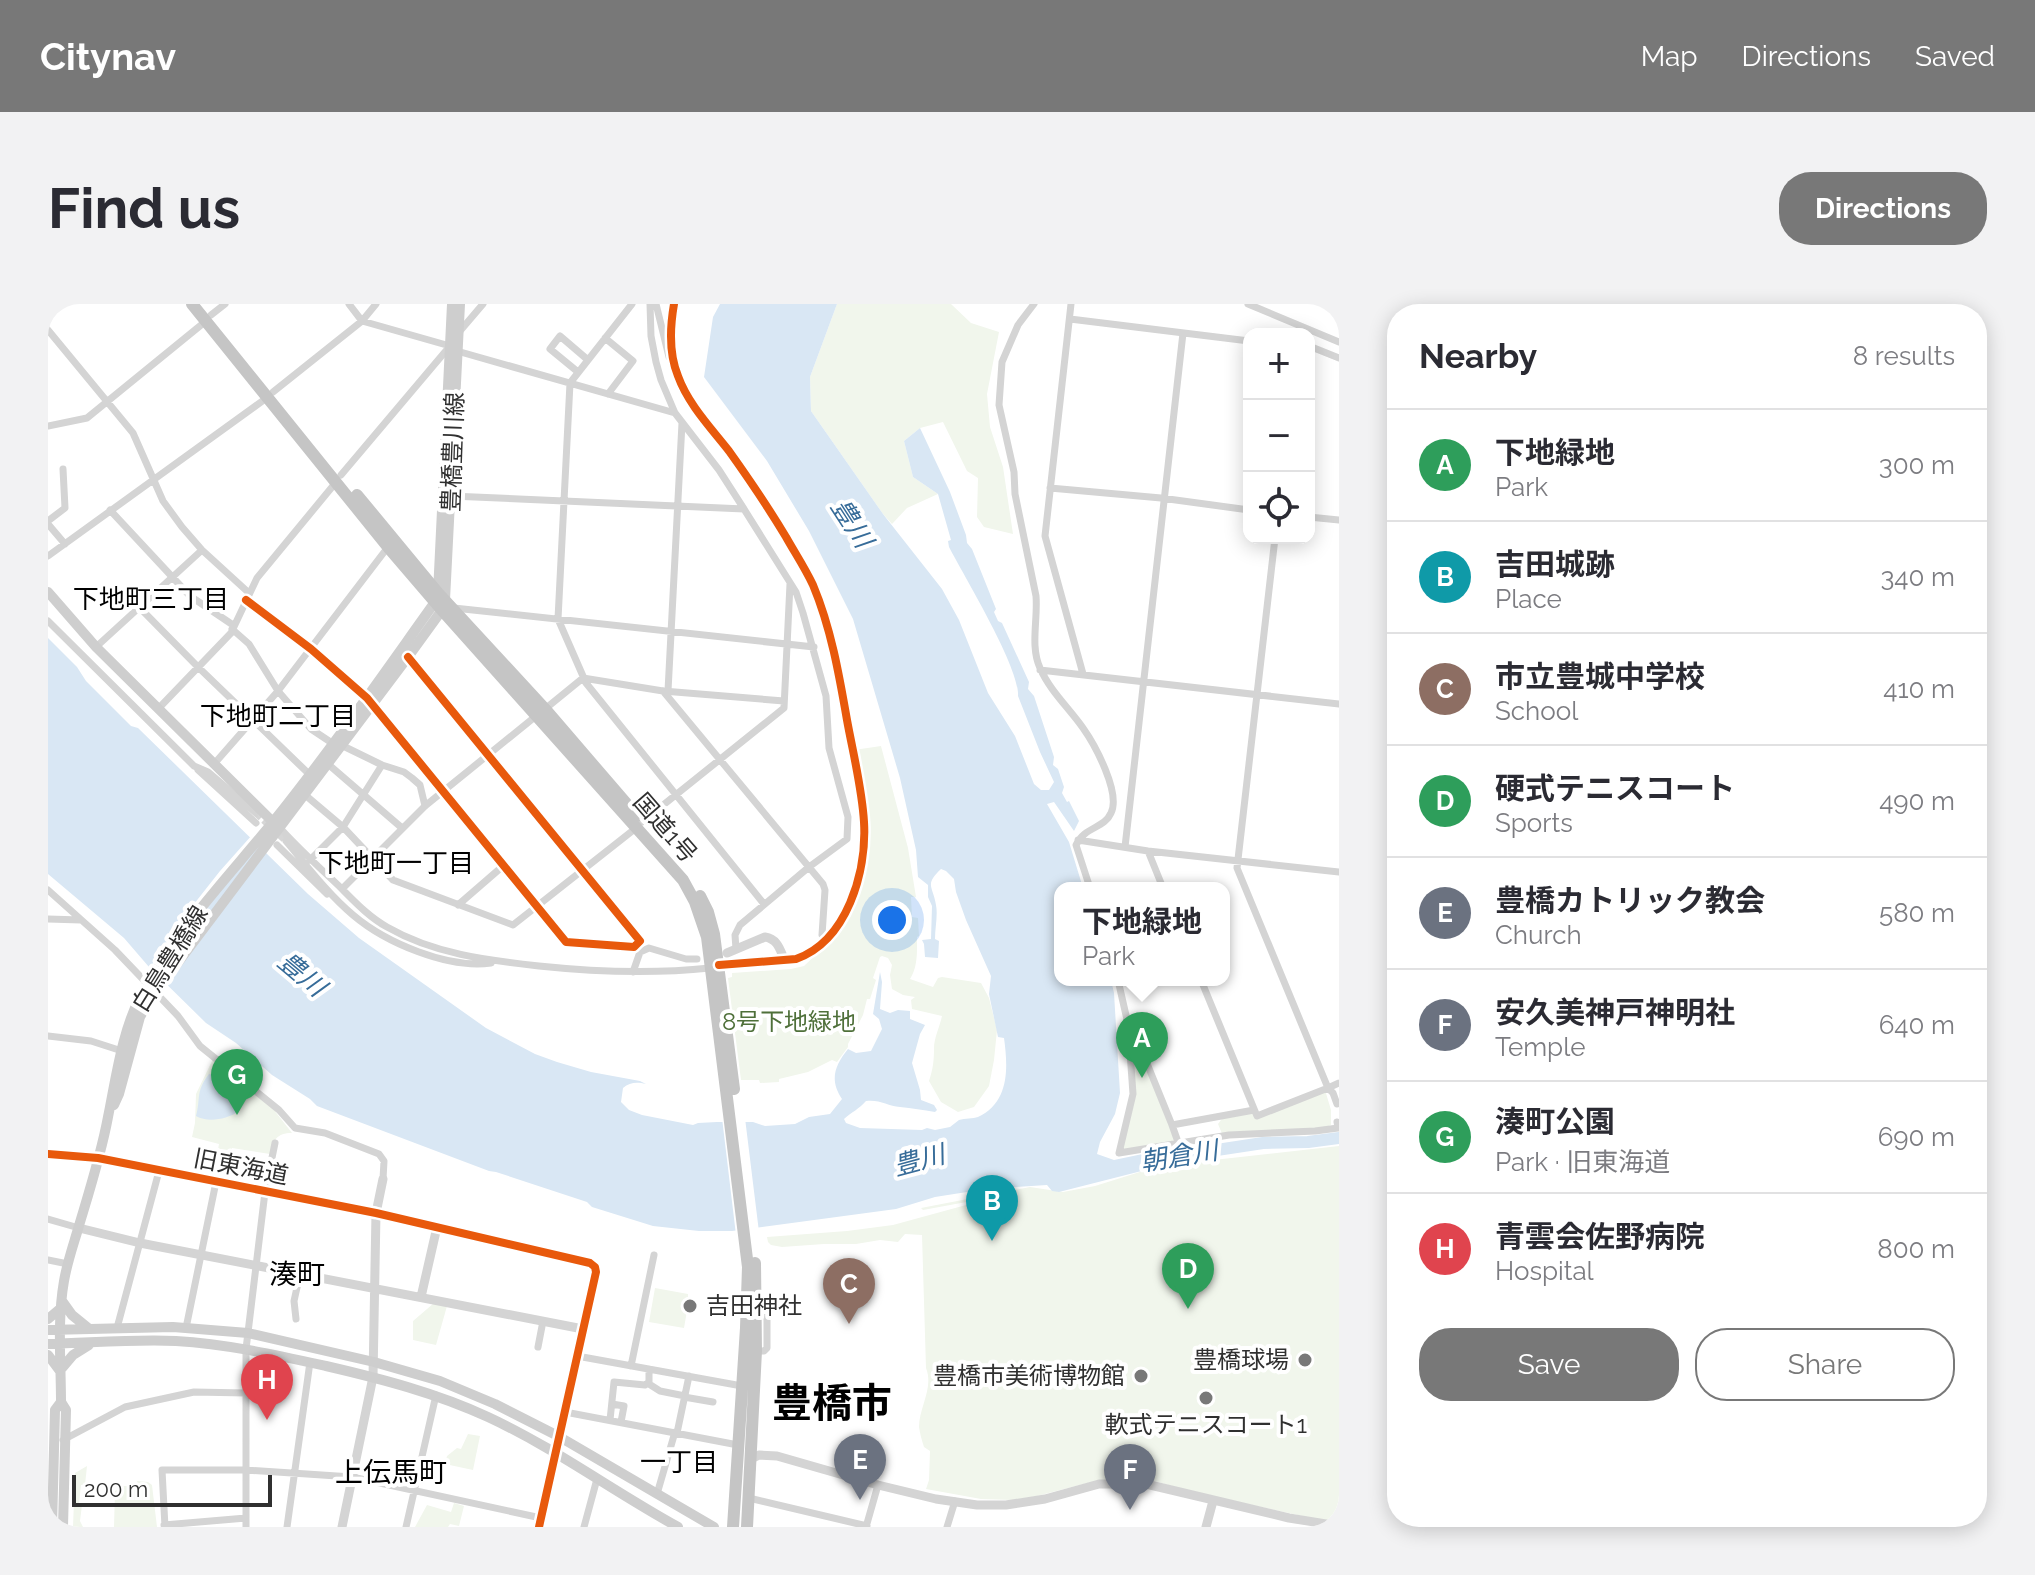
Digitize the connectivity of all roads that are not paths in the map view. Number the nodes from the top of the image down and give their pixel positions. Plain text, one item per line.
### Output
1 (59, 304) edge
2 (192, 304) edge
3 (202, 304) edge
4 (225, 304) edge
5 (349, 304) edge
6 (376, 304) edge
7 (452, 304) edge
8 (460, 304) edge
9 (483, 304) edge
10 (632, 304) edge
11 (653, 304) edge
12 (674, 304) edge
13 (1034, 304) edge
14 (1071, 304) edge
15 (1248, 304) edge
16 (48, 313) edge
17 (208, 318) junction
18 (1070, 319) junction
19 (362, 321) junction
20 (48, 330) edge
21 (458, 333) junction
22 (1183, 333) junction
23 (605, 338) junction
24 (1243, 340) edge
25 (1339, 342) edge
26 (1315, 348) edge
27 (454, 349) junction
28 (1339, 358) edge
29 (588, 360) junction
30 (674, 362) junction
31 (578, 372) junction
32 (570, 383) junction
33 (271, 394) junction
34 (608, 394) junction
35 (106, 402) junction
36 (675, 413) junction
37 (682, 423) junction
38 (48, 426) edge
39 (63, 469) dead end
40 (339, 478) junction
41 (152, 479) junction
42 (1050, 488) junction
43 (451, 496) junction
44 (1165, 500) junction
45 (563, 501) junction
46 (677, 506) junction
47 (744, 509) junction
48 (1243, 509) edge
49 (110, 510) junction
50 (1315, 518) edge
51 (1339, 520) edge
52 (48, 523) edge
53 (65, 544) junction
54 (1274, 544) edge
55 (388, 547) junction
56 (202, 550) junction
57 (48, 556) edge
58 (172, 578) junction
59 (790, 584) junction
60 (48, 592) edge
61 (248, 596) junction
62 (442, 603) junction
63 (139, 607) junction
64 (558, 619) junction
65 (48, 621) edge
66 (233, 627) junction
67 (671, 631) junction
68 (786, 644) junction
69 (96, 647) junction
70 (814, 647) junction
71 (311, 649) junction
72 (408, 657) junction
73 (198, 667) junction
74 (1040, 670) junction
75 (1083, 674) junction
76 (583, 678) junction
77 (1145, 681) junction
78 (278, 691) junction
79 (665, 691) junction
80 (1258, 694) junction
81 (369, 701) junction
82 (784, 701) junction
83 (1339, 704) edge
84 (158, 709) junction
85 (540, 712) junction
86 (253, 720) junction
87 (337, 744) junction
88 (488, 755) junction
89 (720, 760) junction
90 (214, 764) junction
91 (328, 764) junction
92 (382, 765) junction
93 (194, 766) junction
94 (309, 774) junction
95 (443, 791) junction
96 (676, 793) junction
97 (304, 794) junction
98 (363, 794) junction
99 (425, 806) junction
100 (256, 813) tunnel mouth
101 (256, 823) tunnel mouth
102 (276, 825) junction
103 (639, 825) junction
104 (343, 827) junction
105 (402, 828) junction
106 (1078, 840) junction
107 (273, 841) junction
108 (1125, 847) junction
109 (1148, 851) junction
110 (372, 858) junction
111 (310, 860) junction
112 (1238, 861) junction
113 (503, 866) junction
114 (809, 867) junction
115 (582, 870) junction
116 (1339, 872) edge
117 (1088, 882) edge
118 (1161, 882) edge
119 (342, 889) junction
120 (48, 890) edge
121 (764, 904) junction
122 (458, 905) junction
123 (536, 906) junction
124 (48, 919) edge
125 (81, 920) junction
126 (825, 940) junction
127 (731, 951) joint
128 (697, 959) dead end
129 (497, 961) junction
130 (785, 961) junction
131 (715, 970) junction
132 (633, 972) junction
133 (1120, 986) edge
134 (1203, 986) edge
135 (152, 988) junction
136 (1125, 1008) junction
137 (48, 1036) edge
138 (122, 1051) junction
139 (1339, 1083) edge
140 (1328, 1088) junction
141 (1339, 1103) edge
142 (1254, 1110) junction
143 (108, 1117) junction
144 (1337, 1122) edge
145 (1172, 1125) junction
146 (1178, 1142) junction
147 (275, 1143) dead end
148 (48, 1154) edge
149 (98, 1158) junction
150 (159, 1171) junction
151 (383, 1179) joint
152 (216, 1182) junction
153 (265, 1192) junction
154 (376, 1213) junction
155 (48, 1219) edge
156 (437, 1227) junction
157 (79, 1228) junction
158 (140, 1243) junction
159 (750, 1246) junction
160 (201, 1254) junction
161 (654, 1255) dead end
162 (48, 1260) edge
163 (68, 1264) junction
164 (256, 1265) junction
165 (300, 1274) junction
166 (376, 1289) junction
167 (421, 1297) junction
168 (62, 1304) junction
169 (48, 1319) edge
170 (296, 1319) dead end
171 (543, 1321) junction
172 (88, 1328) junction
173 (117, 1328) junction
174 (186, 1328) junction
175 (583, 1329) junction
176 (48, 1330) edge
177 (61, 1330) junction
178 (248, 1333) junction
179 (94, 1343) junction
180 (48, 1344) edge
181 (61, 1344) junction
182 (538, 1347) dead end
183 (246, 1349) junction
184 (48, 1355) edge
185 (577, 1356) junction
186 (310, 1362) junction
187 (374, 1362) junction
188 (631, 1366) junction
189 (649, 1369) junction
190 (61, 1371) junction
191 (689, 1376) junction
192 (373, 1377) junction
193 (648, 1383) junction
194 (742, 1386) junction
195 (246, 1393) junction
196 (436, 1395) junction
197 (684, 1397) junction
198 (48, 1402) edge
199 (61, 1402) junction
200 (713, 1402) dead end
201 (612, 1404) junction
202 (565, 1412) junction
203 (610, 1420) junction
204 (621, 1422) junction
205 (676, 1432) junction
206 (558, 1436) junction
207 (738, 1445) junction
208 (58, 1446) edge
209 (555, 1453) junction
210 (751, 1459) junction
211 (246, 1470) junction
212 (295, 1473) junction
213 (352, 1477) junction
214 (597, 1479) junction
215 (878, 1485) junction
216 (414, 1491) junction
217 (657, 1494) junction
218 (749, 1498) junction
219 (955, 1501) junction
220 (1213, 1501) junction
221 (541, 1518) junction
222 (246, 1523) edge
223 (664, 1524) edge
224 (1313, 1525) edge
225 (164, 1526) edge
226 (1339, 1526) edge
227 (52, 1527) edge
228 (63, 1527) edge
229 (287, 1527) edge
230 (342, 1527) edge
231 (406, 1527) edge
232 (539, 1527) edge
233 (584, 1527) edge
234 (678, 1527) edge
235 (714, 1527) edge
236 (733, 1527) edge
237 (747, 1527) edge
238 (867, 1527) edge
239 (947, 1527) edge
240 (1206, 1527) edge

1 - 16 street
2 - 17 highway, 国道1号
3 - 17 highway, 国道1号
4 - 17 street
5 - 19 street
6 - 19 street
7 - 27 main road, 豊橋豊川線
8 - 21 main road, 豊橋豊川線
9 - 21 street
10 - 23 street
11 - 30 street
11 - 36 street
12 - 30 street
13 - 74 street
14 - 18 street
15 - 25 street
17 - 33 highway, 国道1号
17 - 35 street
18 - 22 street
18 - 42 street
19 - 27 street
19 - 33 street
20 - 35 street
21 - 27 main road, 豊橋豊川線
22 - 24 street
22 - 44 street
23 - 29 street
23 - 34 street
26 - 28 street
27 - 32 street
27 - 40 street
27 - 43 main road, 豊橋豊川線
27 - 62 main road, 豊橋豊川線
29 - 31 street
29 - 31 street
30 - 126 street
31 - 32 street
32 - 34 street
32 - 45 street
33 - 40 highway, 国道1号
33 - 41 street
34 - 36 street
35 - 38 street
35 - 41 street
36 - 37 street
37 - 46 street
37 - 47 street
39 - 52 street
40 - 55 highway, 国道1号
40 - 61 street
40 - 62 highway, 国道1号
41 - 49 street
41 - 56 street
42 - 44 street
42 - 75 street
43 - 45 street
43 - 62 main road, 豊橋豊川線
44 - 48 street
44 - 77 street
45 - 46 street
45 - 64 street
46 - 47 street
46 - 67 street
47 - 59 street
49 - 53 street
49 - 58 street
50 - 51 street
52 - 53 street
53 - 57 street
54 - 80 street
55 - 62 highway, 国道1号
55 - 71 street
56 - 58 street
56 - 61 street
58 - 63 street
58 - 66 street
59 - 68 street
59 - 70 street
60 - 69 main road
61 - 66 street
61 - 71 street
62 - 64 street
62 - 72 main road
62 - 81 main road
62 - 85 highway, 国道1号
63 - 69 street
63 - 73 street
64 - 67 street
64 - 76 street
65 - 93 street
66 - 73 street
66 - 78 street
67 - 68 street
67 - 79 street
68 - 70 street
68 - 82 street
69 - 84 main road
70 - 114 street
71 - 78 street
71 - 81 street
72 - 81 main road
72 - 88 street
73 - 84 street
73 - 86 street
74 - 75 street
74 - 106 street
75 - 77 street
76 - 79 street
76 - 85 street
76 - 96 street
77 - 80 street
77 - 108 street
78 - 86 street
78 - 87 street
79 - 82 street
79 - 89 street
80 - 83 street
80 - 112 street
81 - 87 main road
81 - 95 street
82 - 89 street
84 - 90 main road
85 - 88 street
85 - 103 highway, 国道1号
86 - 90 street
86 - 94 street
87 - 91 main road
87 - 92 street
87 - 94 main road
88 - 95 street
88 - 115 street
89 - 96 street
89 - 114 street
90 - 102 main road
91 - 97 main road
91 - 98 street
92 - 98 street
92 - 99 street
93 - 100 street
93 - 101 street
94 - 102 main road
95 - 99 street
95 - 113 street
96 - 103 street
96 - 121 street
97 - 102 main road
97 - 104 street
98 - 104 street
98 - 105 street
99 - 105 street
102 - 107 main road, 白鳥豊橋線
102 - 111 street
103 - 115 street
103 - 131 highway, 国道1号
104 - 110 street
104 - 111 street
105 - 110 street
106 - 108 street
106 - 117 street
107 - 129 street
107 - 135 main road, 白鳥豊橋線
108 - 109 street
109 - 112 street
109 - 118 street
110 - 119 street
110 - 122 street
111 - 119 street
112 - 116 street
112 - 140 street
113 - 122 street
113 - 123 street
114 - 121 street
114 - 126 street
115 - 123 street
115 - 123 street
119 - 129 street
120 - 125 street
121 - 127 street
122 - 123 street
124 - 125 street
125 - 135 street
126 - 130 street
127 - 130 street
128 - 132 street
129 - 132 street
130 - 131 street
131 - 132 street
131 - 159 highway, 国道1号
133 - 136 street
134 - 142 street
135 - 138 main road, 白鳥豊橋線
135 - 143 main road, 白鳥豊橋線
135 - 151 street, 旧東海道
136 - 145 street
136 - 146 street
137 - 138 street
138 - 143 main road, 白鳥豊橋線
139 - 140 street
140 - 141 street
140 - 142 street
142 - 145 street
143 - 149 main road, 白鳥豊橋線
144 - 146 street
145 - 146 street
147 - 153 street
148 - 149 street, 旧東海道
149 - 150 street, 旧東海道
149 - 157 main road, 白鳥豊橋線
150 - 152 street, 旧東海道
150 - 158 street
151 - 154 street, 旧東海道
152 - 153 street, 旧東海道
152 - 160 street
153 - 154 street, 旧東海道
153 - 164 street
154 - 156 street
154 - 166 street, 旧東海道
155 - 157 street
156 - 167 street
156 - 175 street
157 - 158 street
157 - 163 main road, 白鳥豊橋線
158 - 160 street
158 - 173 street
159 - 194 highway, 国道1号
159 - 210 highway, 国道1号
160 - 164 street
160 - 174 street
161 - 188 street
162 - 163 street
163 - 168 main road, 白鳥豊橋線
164 - 165 street
164 - 178 street
165 - 166 street
165 - 170 street
166 - 167 street
166 - 187 street, 旧東海道
167 - 171 street
168 - 169 main road
168 - 172 main road
168 - 177 main road, 白鳥豊橋線
171 - 175 street
171 - 182 street
172 - 173 main road
172 - 177 main road
173 - 174 main road
174 - 178 main road
175 - 185 street
176 - 177 main road
177 - 181 main road, 白鳥豊橋線
178 - 183 street
178 - 187 main road
179 - 181 main road
179 - 183 main road
179 - 190 main road
180 - 181 main road
181 - 190 main road, 白鳥豊橋線
183 - 186 main road
183 - 195 street
184 - 190 main road
185 - 188 street
185 - 202 street
186 - 192 main road
186 - 212 street
187 - 192 street, 旧東海道
187 - 206 main road
188 - 189 street
189 - 191 street
189 - 193 street
190 - 199 main road, 白鳥豊橋線
191 - 194 street
191 - 197 street
192 - 196 main road
192 - 213 street, 旧東海道
193 - 197 street
193 - 201 street
194 - 207 highway, 国道1号
195 - 208 street
195 - 211 street
196 - 209 main road
196 - 216 street
197 - 200 street
197 - 205 street
198 - 199 street
199 - 208 main road, 白鳥豊橋線
201 - 203 street
201 - 204 street
202 - 203 street
202 - 206 street
203 - 204 street
204 - 205 street
205 - 207 street
205 - 217 street
206 - 209 street
206 - 217 main road
207 - 236 highway, 国道1号
208 - 227 main road
208 - 228 main road
209 - 214 main road
209 - 221 street
210 - 215 street
210 - 218 highway, 国道1号
211 - 212 street
211 - 222 street
211 - 225 street
212 - 213 street
212 - 229 street
213 - 216 street
213 - 230 street, 旧東海道
214 - 223 main road
214 - 233 street
215 - 219 street
215 - 238 street
216 - 221 street
216 - 231 street
217 - 235 main road
218 - 237 highway, 国道1号
218 - 238 street
219 - 220 street
219 - 239 street
220 - 224 street
220 - 240 street
221 - 232 street
222 - 225 street
223 - 234 main road
224 - 226 street

